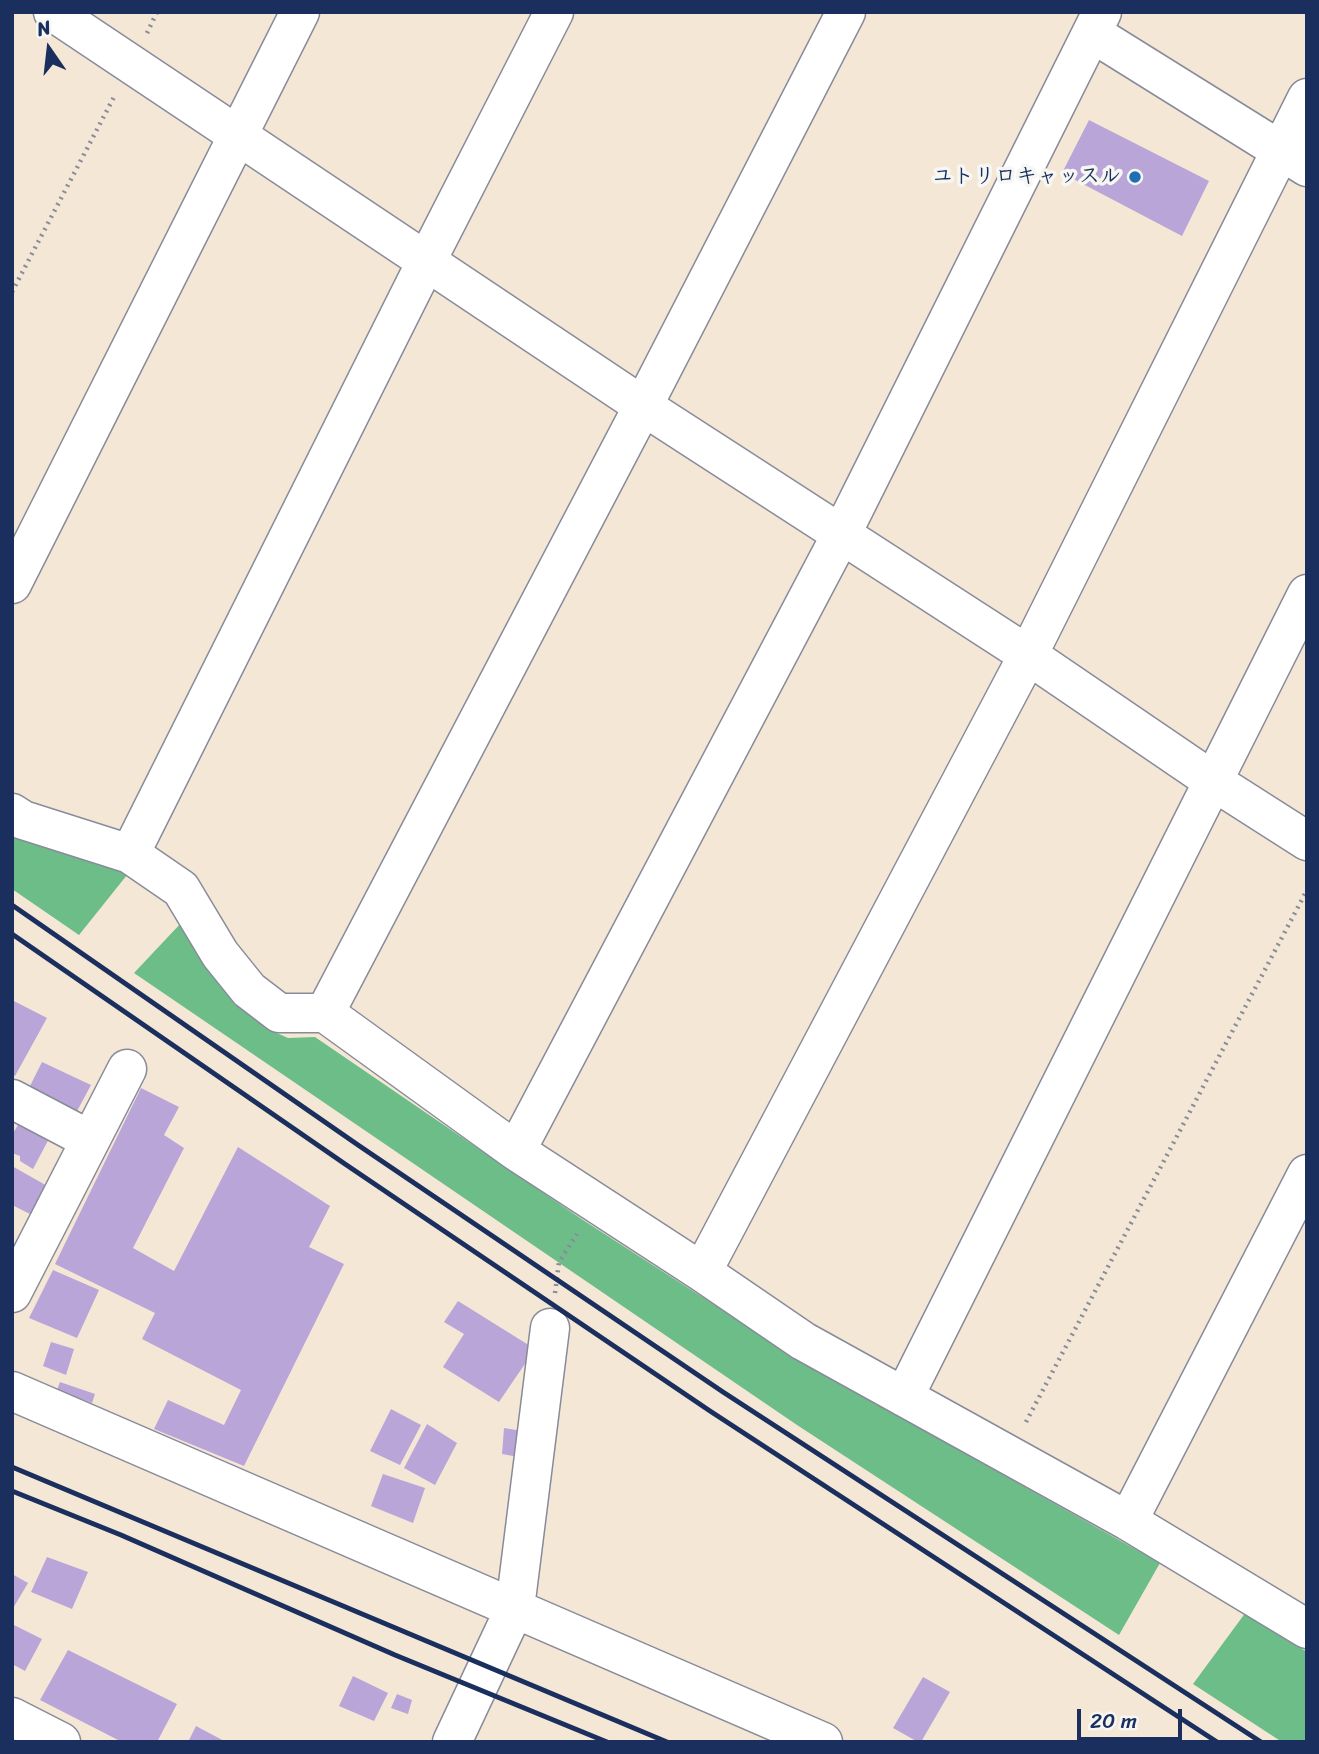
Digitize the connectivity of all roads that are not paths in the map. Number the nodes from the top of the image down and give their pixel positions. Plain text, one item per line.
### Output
1 (53, 12) edge
2 (300, 12) edge
3 (554, 12) edge
4 (846, 12) edge
5 (1097, 22) edge
6 (1307, 98) edge
7 (239, 135) junction
8 (1293, 159) edge
9 (426, 262) junction
10 (643, 405) junction
11 (842, 533) junction
12 (12, 584) edge
13 (1307, 594) edge
14 (1028, 655) junction
15 (1213, 781) junction
16 (12, 813) edge
17 (1307, 841) edge
18 (130, 854) junction
19 (325, 1013) junction
20 (127, 1069) dead end
21 (12, 1099) edge
22 (90, 1140) junction
23 (516, 1151) junction
24 (1307, 1174) edge
25 (702, 1272) junction
26 (12, 1293) edge
27 (550, 1328) dead end
28 (12, 1391) edge
29 (904, 1397) junction
30 (1128, 1521) junction
31 (515, 1608) junction
32 (1307, 1629) edge
33 (12, 1717) edge
34 (61, 1742) edge
35 (453, 1742) edge
36 (823, 1742) edge

1 - 7 street
2 - 7 street
3 - 9 street
4 - 10 street
5 - 8 street
5 - 11 street
6 - 8 street
7 - 9 street
7 - 12 street
8 - 14 street
9 - 10 street
9 - 18 street
10 - 11 street
10 - 19 street
11 - 14 street
11 - 23 street
13 - 15 street
14 - 15 street
14 - 25 street
15 - 17 street
15 - 29 street
16 - 18 street
18 - 19 street
19 - 23 street
20 - 22 street
21 - 22 street
22 - 26 street
23 - 25 street
24 - 30 street
25 - 29 street
27 - 31 street
28 - 31 street
29 - 30 street
30 - 32 street
31 - 35 street
31 - 36 street
33 - 34 street

